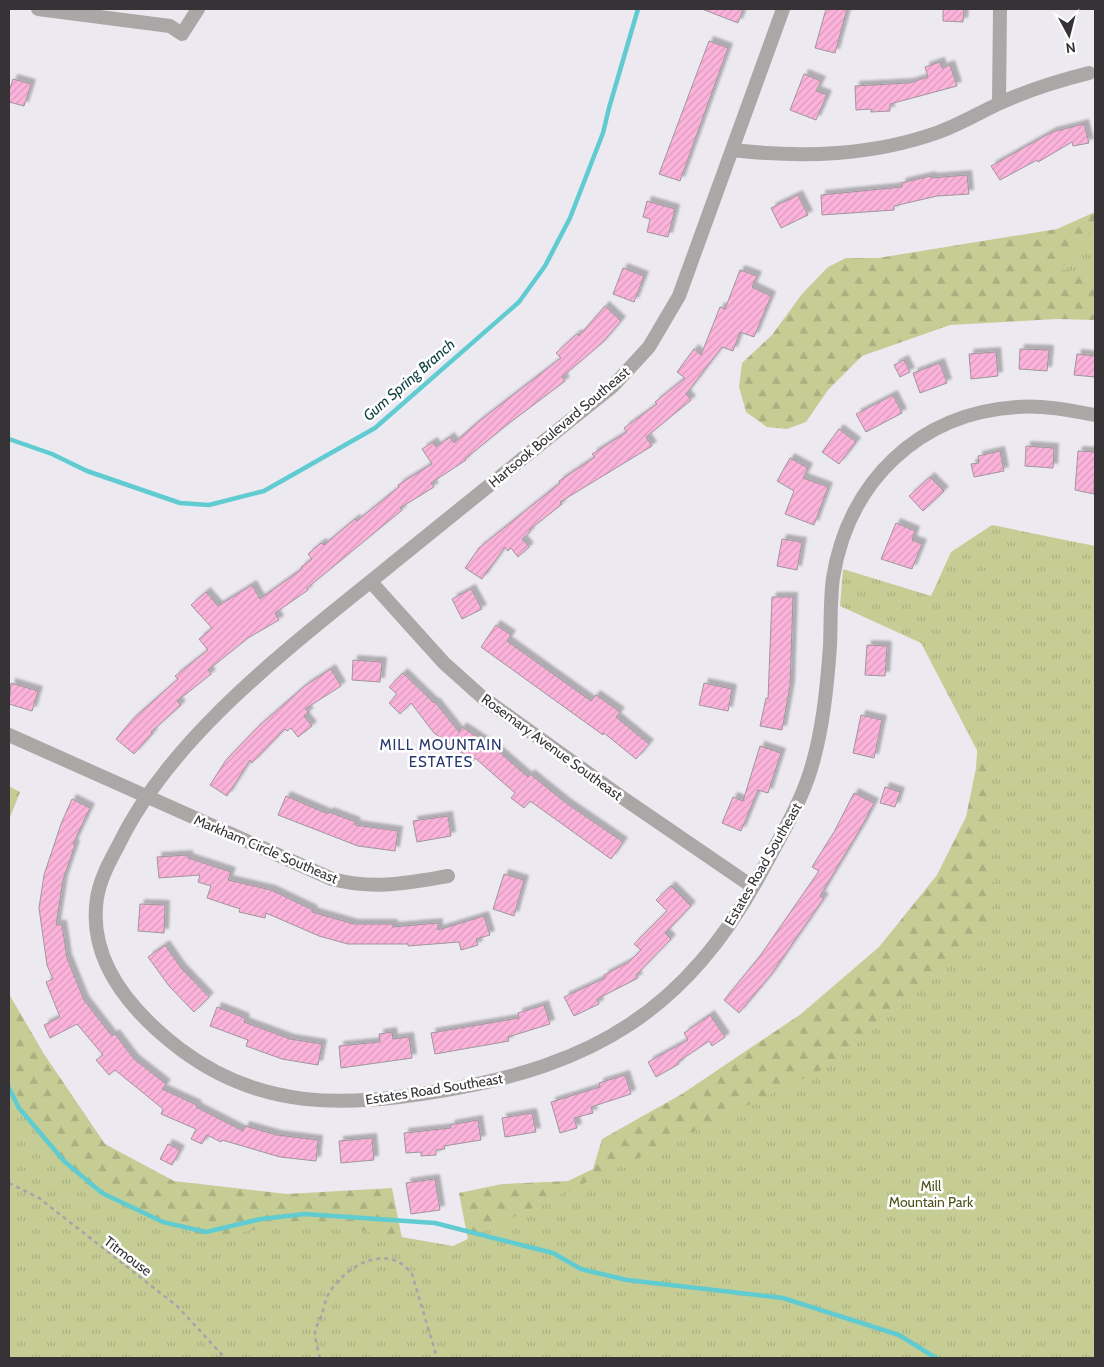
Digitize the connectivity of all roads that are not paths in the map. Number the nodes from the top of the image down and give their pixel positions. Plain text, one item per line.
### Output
1 (38, 9) edge
2 (198, 9) edge
3 (783, 9) edge
4 (1000, 9) edge
5 (1089, 73) dead end
6 (999, 104) junction
7 (732, 150) junction
8 (1095, 415) edge
9 (370, 582) junction
10 (9, 735) edge
11 (146, 796) junction
12 (448, 876) dead end
13 (754, 887) junction

1 - 2 street
3 - 7 street, Hartsook Boulevard Southeast
4 - 6 street
5 - 6 street
6 - 7 street
7 - 9 street, Hartsook Boulevard Southeast
8 - 13 street, Estates Road Southeast
9 - 11 street, Hartsook Boulevard Southeast
9 - 13 street, Rosemary Avenue Southeast
10 - 11 street
11 - 12 street, Markham Circle Southeast
11 - 13 street, Estates Road Southeast

